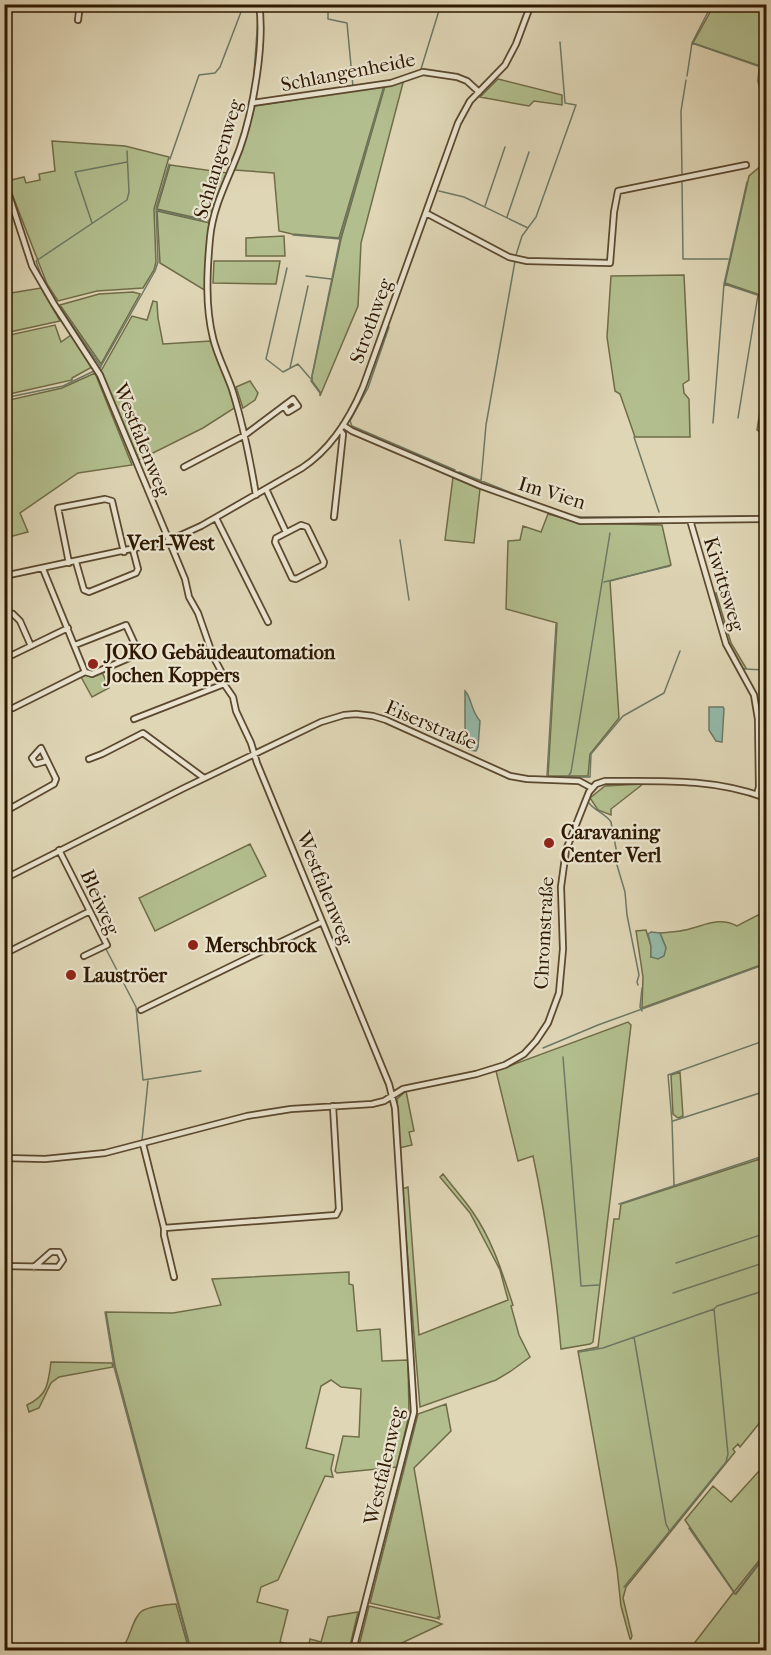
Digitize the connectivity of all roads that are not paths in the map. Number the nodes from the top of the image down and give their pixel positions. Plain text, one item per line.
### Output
1 (80, 4) edge
2 (259, 4) edge
3 (531, 4) edge
4 (78, 20) dead end
5 (479, 92) junction
6 (252, 103) junction
7 (746, 165) dead end
8 (4, 180) edge
9 (426, 213) junction
10 (284, 406) dead end
11 (341, 428) junction
12 (245, 435) junction
13 (184, 467) dead end
14 (266, 489) junction
15 (256, 495) junction
16 (334, 517) dead end
17 (216, 518) junction
18 (766, 519) edge
19 (690, 520) junction
20 (286, 532) junction
21 (168, 542) junction
22 (134, 550) junction
23 (124, 552) junction
24 (76, 562) junction
25 (69, 563) junction
26 (43, 569) junction
27 (4, 576) edge
28 (13, 614) dead end
29 (268, 622) dead end
30 (68, 628) junction
31 (75, 645) junction
32 (31, 646) junction
33 (4, 659) edge
34 (85, 672) junction
35 (224, 684) junction
36 (13, 708) dead end
37 (134, 719) dead end
38 (254, 753) junction
39 (89, 759) dead end
40 (47, 761) dead end
41 (204, 778) junction
42 (592, 788) junction
43 (757, 794) junction
44 (766, 798) edge
45 (4, 812) edge
46 (59, 850) junction
47 (5, 877) edge
48 (90, 911) junction
49 (322, 922) junction
50 (4, 954) edge
51 (84, 956) dead end
52 (141, 1010) dead end
53 (393, 1095) junction
54 (333, 1106) junction
55 (143, 1144) junction
56 (4, 1158) edge
57 (164, 1228) junction
58 (4, 1266) edge
59 (34, 1267) junction
60 (174, 1277) dead end
61 (353, 1650) edge

1 - 4 street
2 - 6 street, Schlangenweg
3 - 5 street, Strothweg
5 - 6 street, Schlangenheide
5 - 9 street, Strothweg
6 - 12 street, Schlangenweg
7 - 9 street
8 - 21 street, Westfalenweg
9 - 11 street, Strothweg
10 - 12 street
11 - 14 street, Strothweg
11 - 16 street
11 - 19 street, Im Vien
12 - 13 street
12 - 15 street, Schlangenweg
14 - 15 street, Strothweg
14 - 20 street
15 - 17 street, Strothweg
17 - 21 street, Strothweg
17 - 29 street
18 - 19 street, Im Vien
19 - 43 street, Kiwittsweg
20 - 20 street
21 - 22 street, Strothweg
21 - 35 street, Westfalenweg
22 - 23 street, Strothweg
22 - 24 street
23 - 24 street, Strothweg
23 - 25 street
24 - 25 street, Strothweg
25 - 26 street, Strothweg
26 - 27 street, Strothweg
26 - 30 street
28 - 32 street
30 - 31 street
30 - 32 street
31 - 34 street
31 - 34 street
32 - 33 street
34 - 36 street
35 - 37 street
35 - 38 street, Westfalenweg
38 - 41 street, Eiserstraße
38 - 42 street, Eiserstraße
38 - 49 street, Westfalenweg
39 - 41 street
40 - 45 street
41 - 46 street, Eiserstraße
42 - 43 street, Eiserstraße
42 - 53 street, Chromstraße
43 - 44 street, Eiserstraße
46 - 47 street, Eiserstraße
46 - 48 street, Bleiweg
48 - 50 street
48 - 51 street, Bleiweg
49 - 52 street
49 - 53 street, Westfalenweg
53 - 54 street, Chromstraße
53 - 61 street, Westfalenweg
54 - 55 street, Chromstraße
54 - 57 street
55 - 56 street, Chromstraße
55 - 57 street
57 - 60 street
58 - 59 street
59 - 59 street

